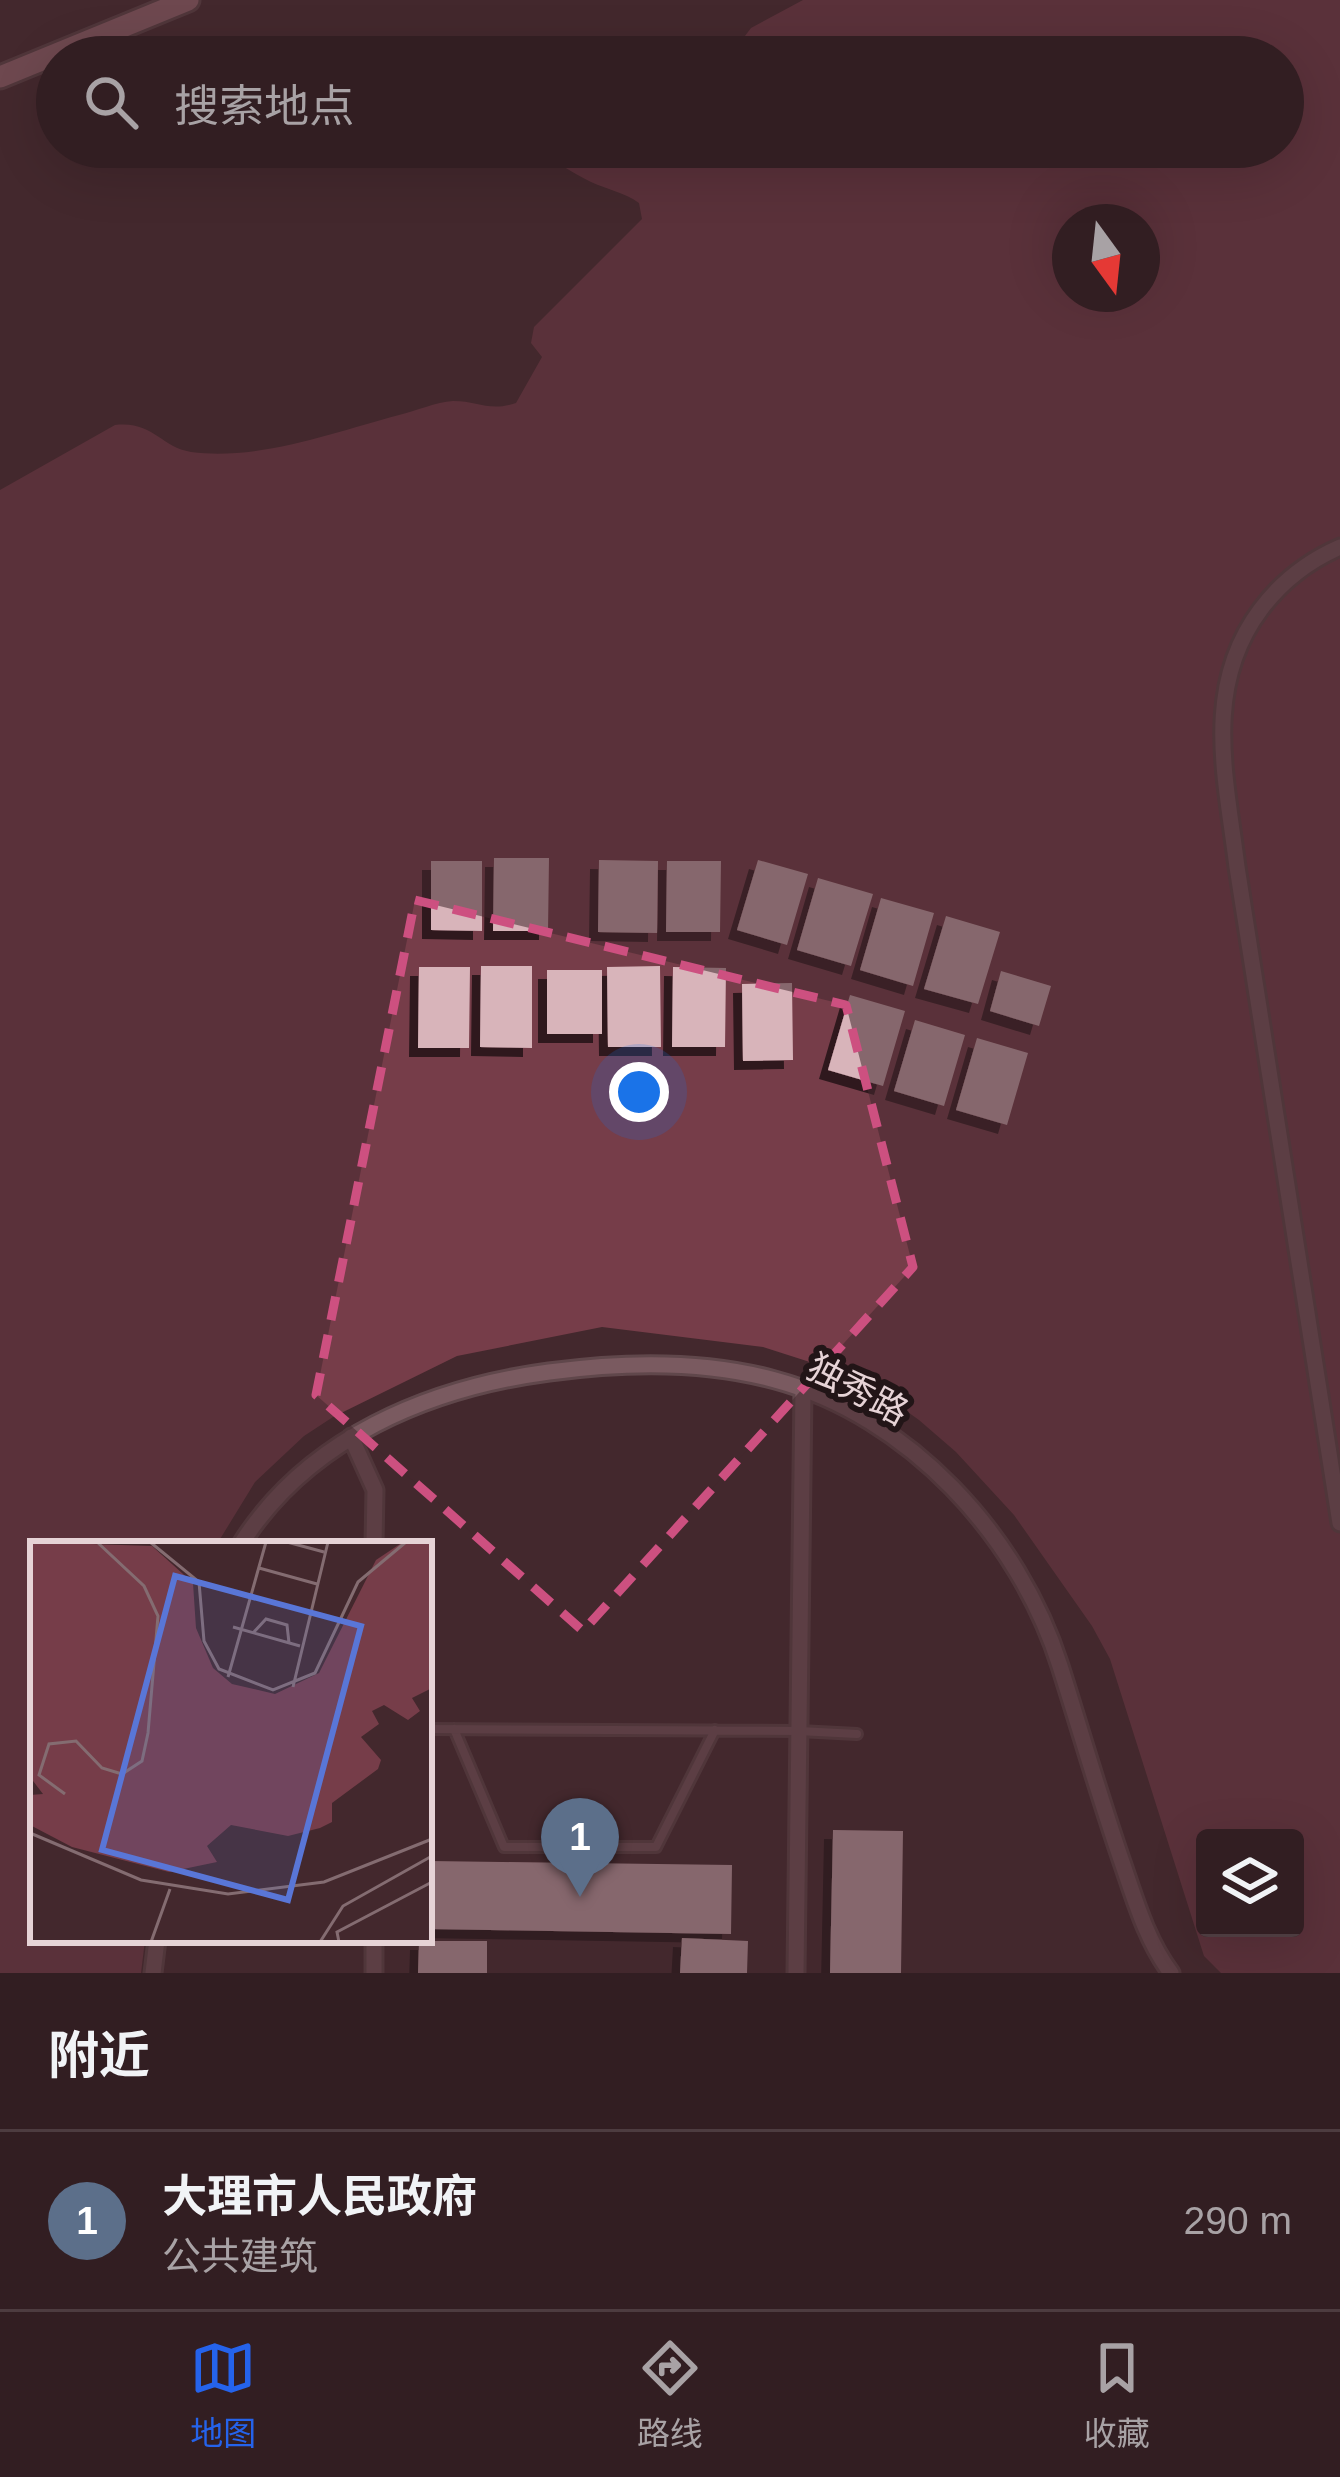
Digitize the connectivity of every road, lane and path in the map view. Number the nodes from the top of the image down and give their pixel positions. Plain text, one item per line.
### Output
1 (188, 0) edge
2 (96, 36) edge
3 (36, 61) edge
4 (0, 77) edge
5 (1340, 547) edge
6 (803, 1389) junction
7 (351, 1437) junction
8 (1340, 1523) edge
9 (243, 1541) edge
10 (374, 1541) edge
11 (432, 1729) edge
12 (454, 1729) junction
13 (715, 1730) junction
14 (799, 1731) junction
15 (857, 1734) dead end
16 (157, 1943) edge
17 (153, 1973) edge
18 (796, 1973) edge
19 (1171, 1973) edge

1 - 2 street
3 - 4 street
5 - 8 street
6 - 7 street, 独秀路
6 - 14 street
6 - 19 street, 独秀路
7 - 9 street, 独秀路
7 - 10 street
11 - 12 lane
12 - 13 lane
12 - 13 lane
13 - 14 lane
14 - 15 lane
14 - 18 street
16 - 17 street

